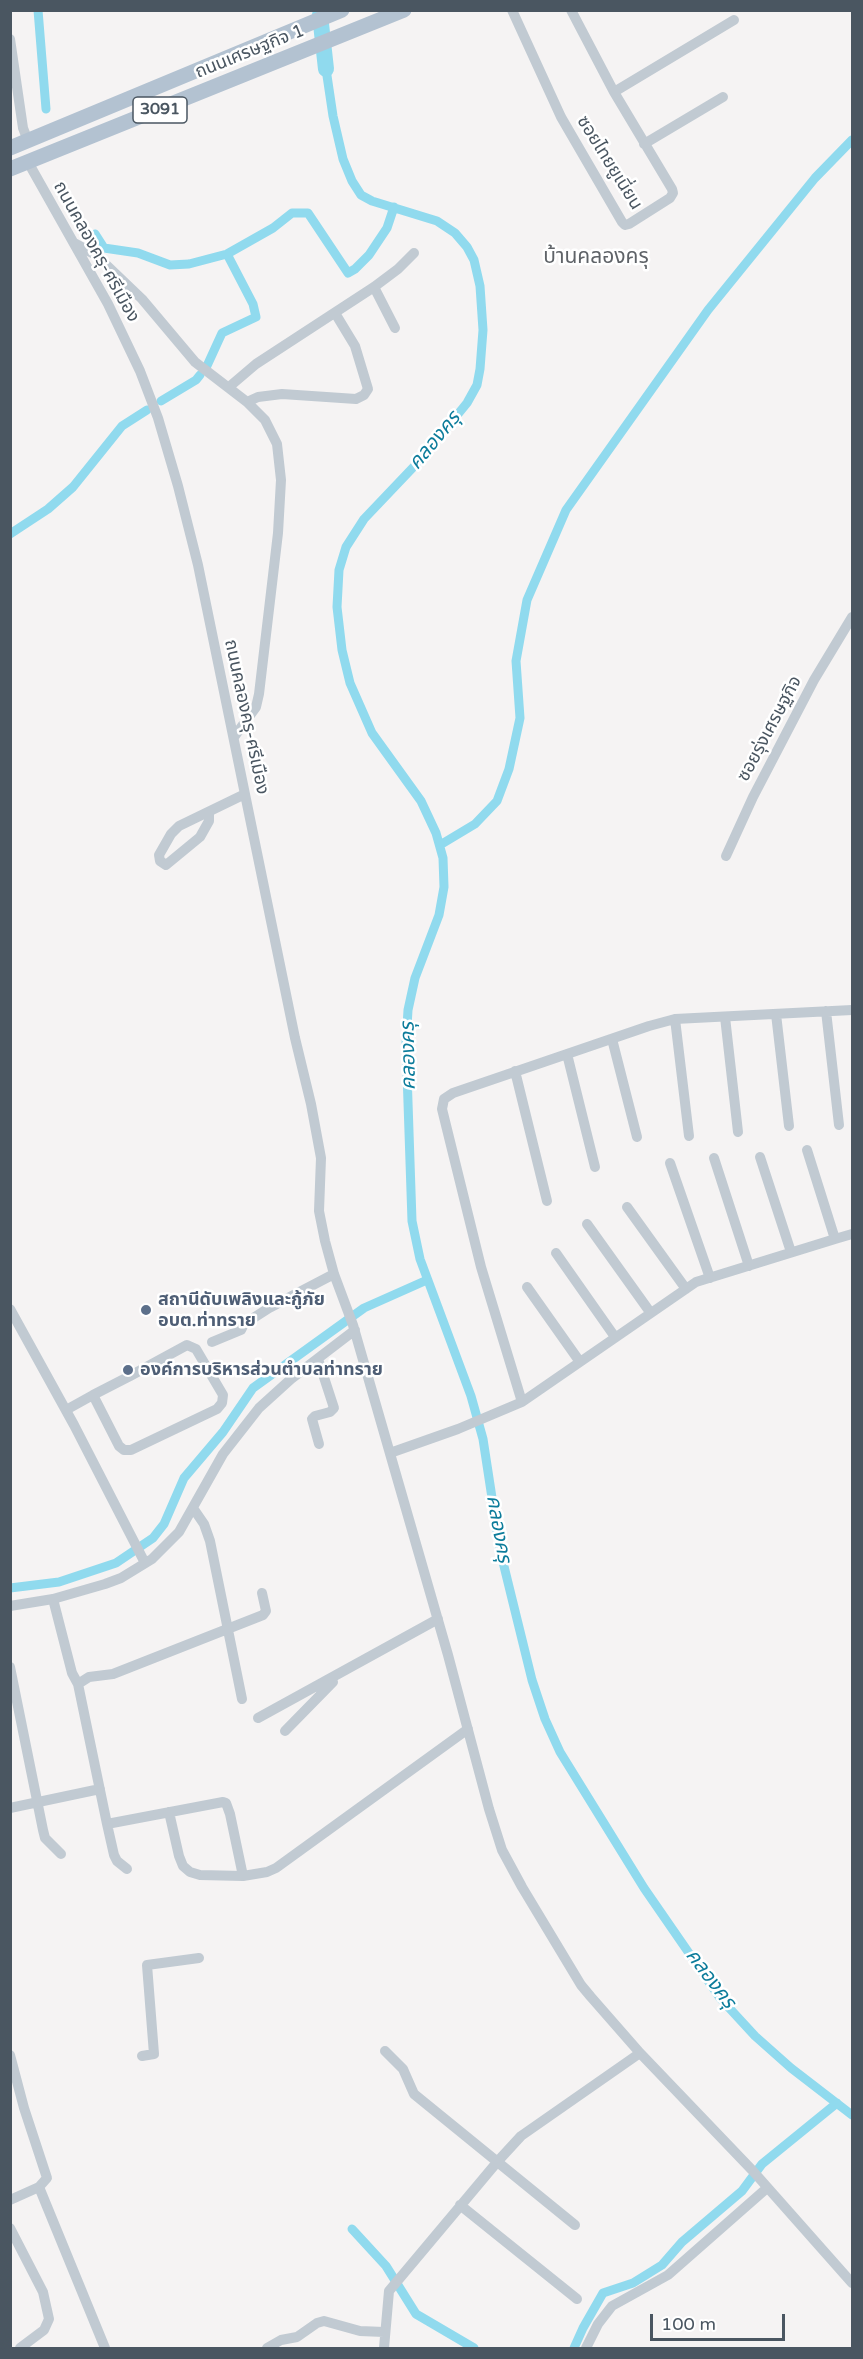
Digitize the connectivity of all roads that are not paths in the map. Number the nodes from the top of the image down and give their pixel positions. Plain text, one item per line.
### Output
1 (404, 10) edge
2 (512, 10) edge
3 (571, 10) edge
4 (337, 13) edge
5 (734, 20) dead end
6 (10, 39) edge
7 (614, 92) junction
8 (723, 97) dead end
9 (28, 141) junction
10 (644, 144) junction
11 (10, 148) edge
12 (28, 162) junction
13 (10, 169) edge
14 (74, 243) junction
15 (414, 253) dead end
16 (374, 287) junction
17 (335, 313) junction
18 (395, 328) dead end
19 (230, 387) junction
20 (247, 402) junction
21 (852, 620) edge
22 (234, 737) junction
23 (245, 794) junction
24 (209, 813) junction
25 (726, 856) dead end
26 (852, 1010) edge
27 (826, 1011) junction
28 (776, 1014) junction
29 (725, 1017) junction
30 (675, 1019) junction
31 (612, 1039) junction
32 (567, 1054) junction
33 (515, 1071) junction
34 (839, 1125) dead end
35 (789, 1126) dead end
36 (738, 1132) dead end
37 (689, 1136) dead end
38 (637, 1137) dead end
39 (807, 1150) dead end
40 (760, 1157) dead end
41 (714, 1158) dead end
42 (670, 1163) dead end
43 (595, 1167) dead end
44 (547, 1201) dead end
45 (627, 1207) dead end
46 (587, 1224) dead end
47 (852, 1234) edge
48 (835, 1239) junction
49 (791, 1252) junction
50 (556, 1253) dead end
51 (749, 1266) junction
52 (334, 1274) junction
53 (710, 1278) junction
54 (527, 1287) dead end
55 (686, 1289) junction
56 (10, 1309) edge
57 (651, 1312) junction
58 (354, 1327) junction
59 (615, 1336) junction
60 (212, 1342) dead end
61 (318, 1359) junction
62 (580, 1362) junction
63 (93, 1395) junction
64 (522, 1402) junction
65 (66, 1410) junction
66 (320, 1444) dead end
67 (390, 1453) junction
68 (193, 1508) junction
69 (144, 1560) junction
70 (262, 1593) dead end
71 (53, 1599) junction
72 (10, 1606) edge
73 (438, 1619) junction
74 (228, 1629) junction
75 (10, 1667) edge
76 (340, 1674) junction
77 (78, 1684) junction
78 (242, 1699) dead end
79 (258, 1718) dead end
80 (468, 1729) junction
81 (285, 1731) dead end
82 (100, 1789) junction
83 (36, 1804) junction
84 (10, 1808) edge
85 (169, 1812) junction
86 (108, 1824) junction
87 (61, 1854) dead end
88 (127, 1869) dead end
89 (243, 1876) junction
90 (199, 1958) dead end
91 (385, 2051) dead end
92 (640, 2054) junction
93 (10, 2055) edge
94 (142, 2056) dead end
95 (498, 2161) junction
96 (764, 2184) junction
97 (39, 2187) junction
98 (10, 2200) edge
99 (460, 2205) junction
100 (574, 2225) dead end
101 (10, 2228) edge
102 (852, 2283) edge
103 (577, 2299) dead end
104 (384, 2332) junction
105 (20, 2349) edge
106 (105, 2349) edge
107 (267, 2349) edge
108 (384, 2349) edge
109 (586, 2349) edge

1 - 12 main road, ถนนเศรษฐกิจ 1 / 3091
2 - 10 street, ซอยไทยยูเนี่ยน
3 - 7 street, ซอยไทยยูเนี่ยน
4 - 9 main road, ถนนเศรษฐกิจ 1 / 3091
5 - 7 street
6 - 9 street
7 - 10 street, ซอยไทยยูเนี่ยน
8 - 10 street
9 - 11 main road, ถนนเศรษฐกิจ 1 / 3091
12 - 13 main road, ถนนเศรษฐกิจ 1 / 3091
12 - 14 street, ถนนคลองครุ-ศรีเมือง
14 - 19 street
14 - 22 street, ถนนคลองครุ-ศรีเมือง
15 - 16 street
16 - 17 street
16 - 18 street
17 - 19 street
17 - 20 street
19 - 20 street
20 - 22 street
21 - 25 street, ซอยรุ่งเศรษฐกิจ
22 - 23 street, ถนนคลองครุ-ศรีเมือง
23 - 24 street
23 - 52 street, ถนนคลองครุ-ศรีเมือง
24 - 24 street
26 - 27 street
27 - 28 street
27 - 34 street
28 - 29 street
28 - 35 street
29 - 30 street
29 - 36 street
30 - 31 street
30 - 37 street
31 - 32 street
31 - 38 street
32 - 33 street
32 - 43 street
33 - 44 street
33 - 64 street
39 - 48 street
40 - 49 street
41 - 51 street
42 - 53 street
45 - 55 street
46 - 57 street
47 - 48 street
48 - 49 street
49 - 51 street
50 - 59 street
51 - 53 street
52 - 58 street, ถนนคลองครุ-ศรีเมือง
52 - 60 street
53 - 55 street
54 - 62 street
55 - 57 street
56 - 65 street
57 - 59 street
58 - 61 street
58 - 67 street, ถนนคลองครุ-ศรีเมือง
59 - 62 street
61 - 66 street
61 - 68 street
62 - 64 street
63 - 63 street
63 - 65 street
64 - 67 street
65 - 69 street
67 - 73 street, ถนนคลองครุ-ศรีเมือง
68 - 69 street
68 - 74 street
69 - 71 street
70 - 74 street
71 - 72 street
71 - 77 street
73 - 76 street
73 - 80 street, ถนนคลองครุ-ศรีเมือง
74 - 77 street
74 - 78 street
75 - 83 street
76 - 79 street
76 - 81 street
77 - 82 street
80 - 89 street
80 - 92 street, ถนนคลองครุ-ศรีเมือง
82 - 83 street
82 - 86 street
83 - 84 street
83 - 87 street
85 - 86 street
85 - 89 street
85 - 89 street
86 - 88 street
90 - 94 street
91 - 95 street
92 - 95 street
92 - 96 street, ถนนคลองครุ-ศรีเมือง
93 - 97 street
95 - 99 street
95 - 100 street
96 - 102 street, ถนนคลองครุ-ศรีเมือง
96 - 109 street
97 - 98 street
97 - 106 street
99 - 103 street
99 - 104 street
101 - 105 street
104 - 107 street
104 - 108 street

